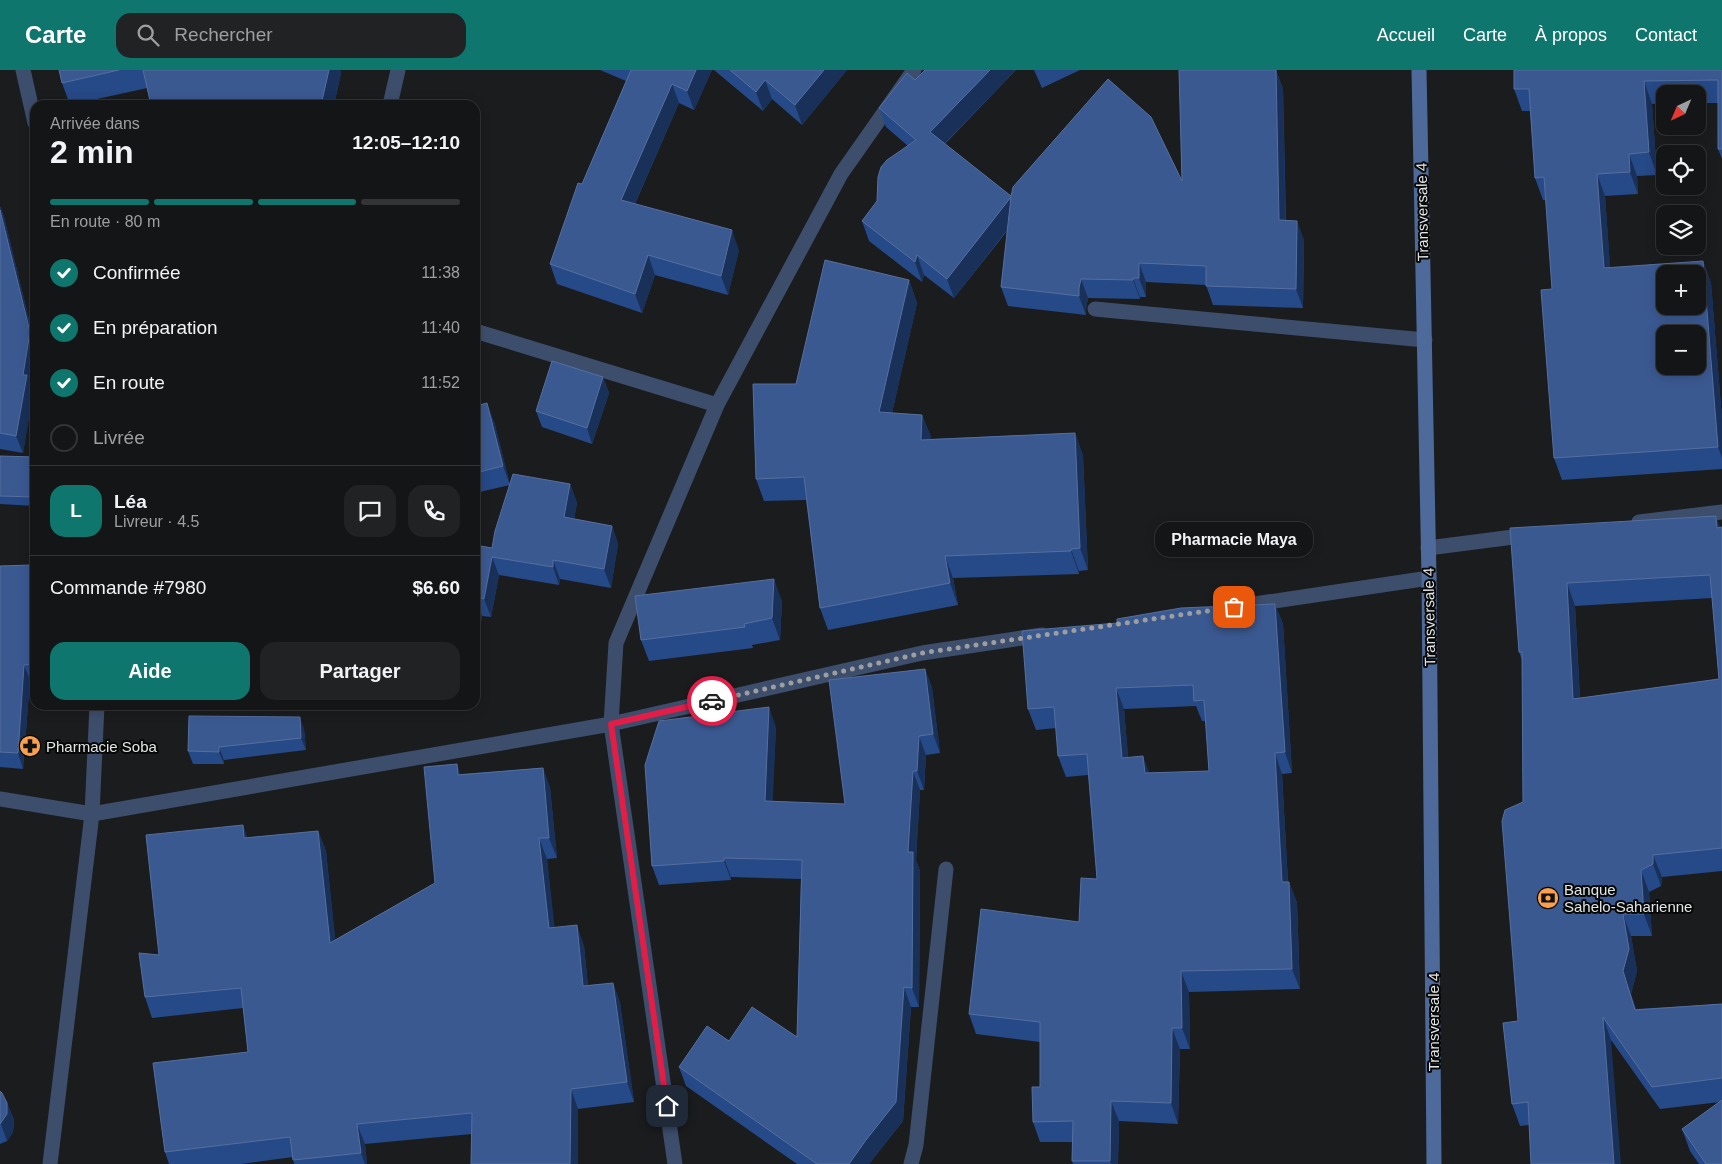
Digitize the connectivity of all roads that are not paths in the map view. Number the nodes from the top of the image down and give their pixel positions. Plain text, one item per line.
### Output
1 (23, 70) edge
2 (398, 70) edge
3 (914, 70) edge
4 (1419, 70) edge
5 (391, 100) edge
6 (30, 101) edge
7 (1096, 309) dead end
8 (480, 333) edge
9 (1425, 340) junction
10 (717, 405) junction
11 (1722, 512) edge
12 (1624, 524) edge
13 (1545, 533) edge
14 (1428, 548) junction
15 (1429, 578) junction
16 (1214, 610) edge
17 (1058, 633) edge
18 (96, 710) edge
19 (611, 724) junction
20 (0, 799) edge
21 (92, 814) junction
22 (946, 869) dead end
23 (50, 1164) edge
24 (675, 1164) edge
25 (911, 1164) edge
26 (1434, 1164) edge

1 - 6 street
2 - 5 street
3 - 10 street
4 - 9 main road, Transversale 4
7 - 9 street
8 - 10 street
9 - 14 main road, Transversale 4
10 - 19 street
11 - 12 street
13 - 14 street
14 - 15 main road, Transversale 4
15 - 16 street
15 - 26 main road, Transversale 4
17 - 19 street
18 - 21 street
19 - 21 street
19 - 24 street
20 - 21 street
21 - 23 street
22 - 25 street

